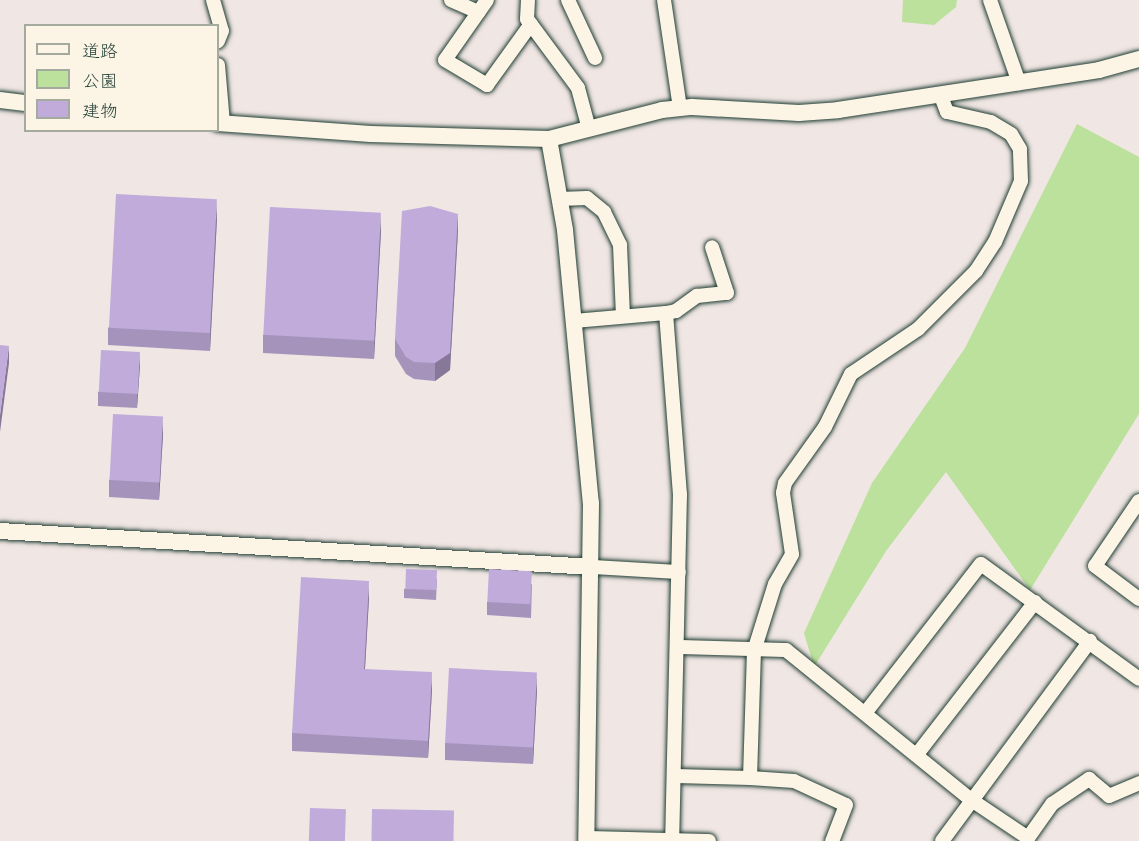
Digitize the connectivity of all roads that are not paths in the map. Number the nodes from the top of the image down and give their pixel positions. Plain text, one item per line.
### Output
1 (213, 0) edge
2 (451, 0) edge
3 (487, 0) edge
4 (568, 0) edge
5 (664, 0) edge
6 (990, 0) edge
7 (525, 2) edge
8 (478, 12) junction
9 (531, 24) junction
10 (219, 38) edge
11 (595, 58) dead end
12 (1139, 59) edge
13 (1019, 83) junction
14 (219, 94) edge
15 (940, 94) junction
16 (0, 100) edge
17 (24, 103) edge
18 (680, 108) junction
19 (220, 123) edge
20 (589, 129) junction
21 (549, 139) junction
22 (559, 199) junction
23 (712, 247) dead end
24 (666, 313) junction
25 (623, 316) junction
26 (574, 321) junction
27 (1139, 501) edge
28 (0, 531) edge
29 (592, 567) junction
30 (679, 572) junction
31 (1139, 599) edge
32 (1035, 602) junction
33 (1090, 641) junction
34 (679, 647) junction
35 (754, 651) junction
36 (1139, 679) edge
37 (866, 712) junction
38 (918, 753) junction
39 (676, 776) junction
40 (750, 778) junction
41 (1139, 783) edge
42 (970, 799) junction
43 (586, 839) edge
44 (672, 840) edge
45 (709, 841) edge
46 (832, 841) edge
47 (942, 841) edge

1 - 10 street
2 - 8 street
3 - 8 street
4 - 11 street
5 - 18 street
6 - 13 street
7 - 9 street
8 - 9 street
9 - 20 street
12 - 13 street
13 - 15 street
14 - 19 street
15 - 18 street
15 - 35 street
16 - 17 street
18 - 20 street
19 - 21 street
20 - 21 street
21 - 22 street
22 - 25 street
22 - 26 street
23 - 24 street
24 - 25 street
24 - 30 street
25 - 26 street
26 - 29 street
27 - 31 street
28 - 29 street
29 - 30 street
29 - 43 street
30 - 34 street
32 - 33 street
32 - 37 street
32 - 38 street
33 - 36 street
33 - 42 street
34 - 35 street
34 - 39 street
35 - 37 street
35 - 40 street
37 - 38 street
38 - 42 street
39 - 40 street
39 - 44 street
40 - 46 street
41 - 42 street
42 - 47 street
43 - 44 street
44 - 45 street

